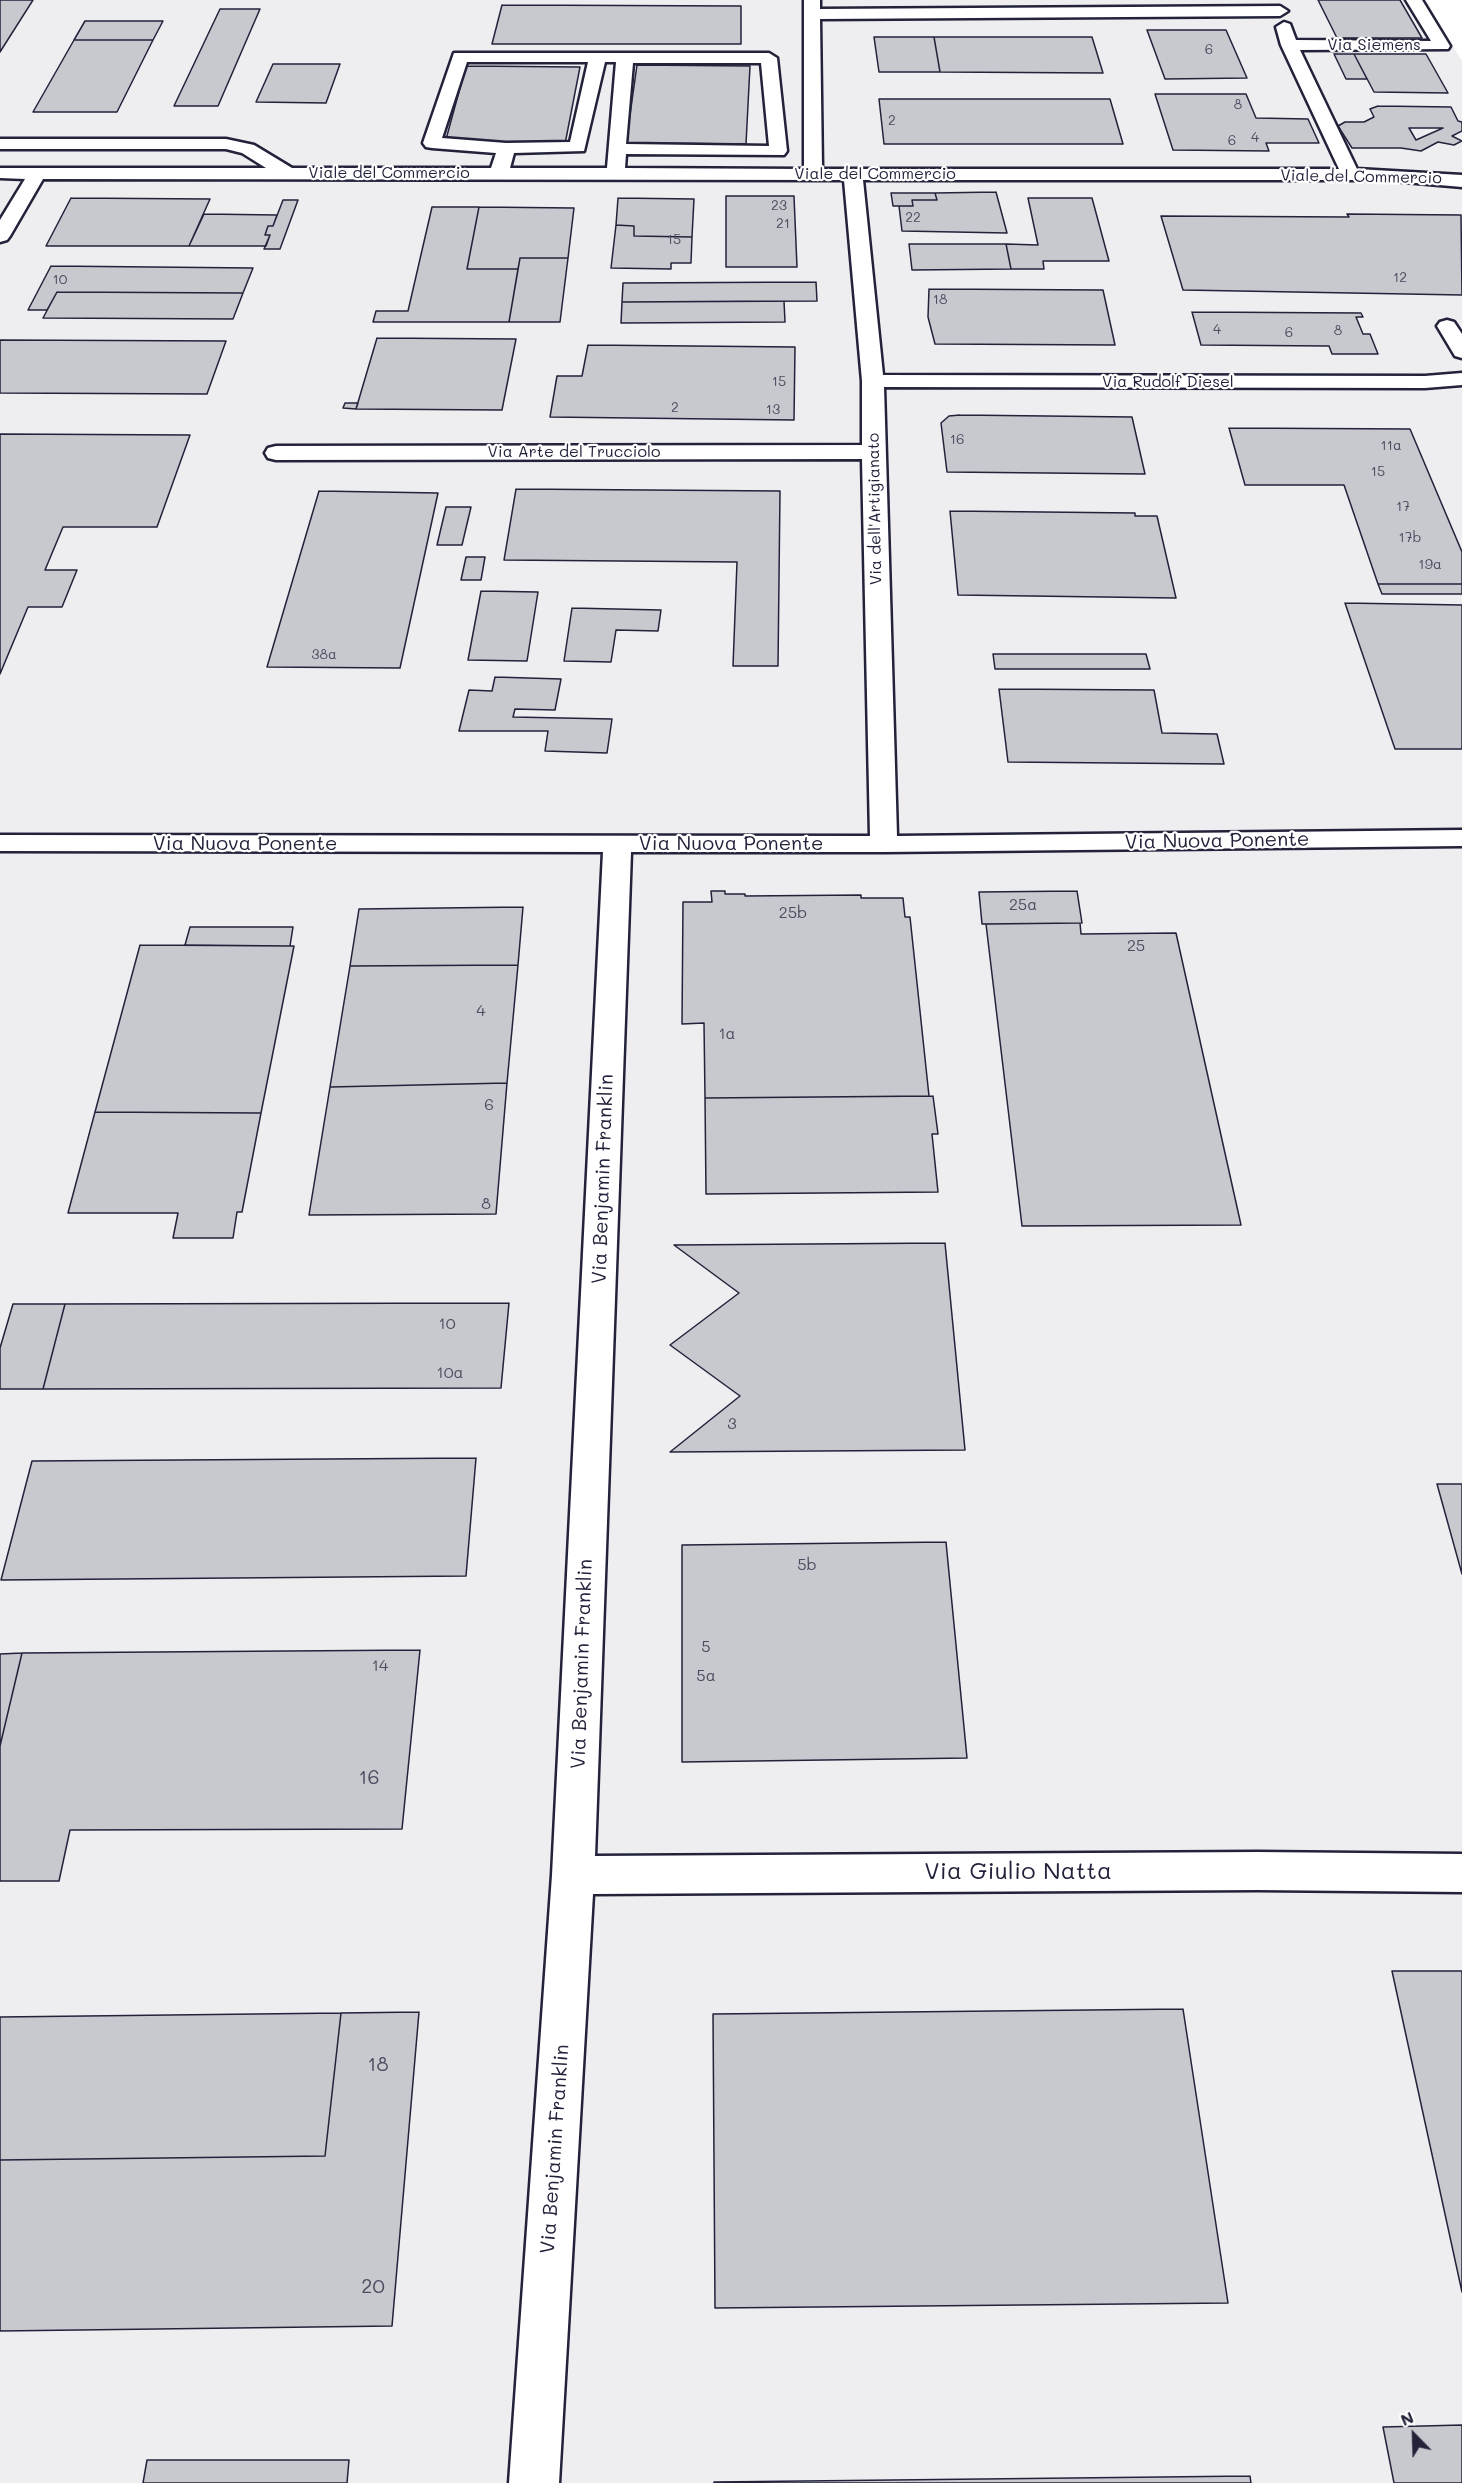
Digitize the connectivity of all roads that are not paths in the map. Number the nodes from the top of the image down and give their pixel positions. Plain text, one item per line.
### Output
1 (856, 0) edge
2 (1239, 0) edge
3 (1414, 0) edge
4 (1277, 5) edge
5 (812, 7) edge
6 (922, 7) edge
7 (1159, 7) junction
8 (1289, 45) junction
9 (598, 57) junction
10 (625, 57) junction
11 (0, 144) edge
12 (506, 148) junction
13 (616, 149) junction
14 (1462, 171) edge
15 (0, 173) edge
16 (37, 173) junction
17 (287, 173) junction
18 (813, 173) junction
19 (499, 174) junction
20 (616, 174) junction
21 (853, 174) junction
22 (1351, 175) junction
23 (1382, 175) junction
24 (1462, 180) edge
25 (0, 236) edge
26 (1447, 326) dead end
27 (1462, 352) edge
28 (1462, 379) edge
29 (873, 381) junction
30 (873, 452) junction
31 (276, 453) dead end
32 (1462, 838) edge
33 (0, 843) edge
34 (884, 844) junction
35 (617, 845) junction
36 (1462, 1873) edge
37 (573, 1875) junction
38 (534, 2483) edge

1 - 6 street
2 - 7 street
3 - 8 street, Via Siemens
4 - 7 street
4 - 8 street
5 - 6 street
5 - 18 street
6 - 7 street
8 - 22 street
9 - 10 street
9 - 12 street
9 - 12 street
10 - 13 street
10 - 13 street
11 - 17 street, Viale del Commercio
12 - 19 street
13 - 20 street
14 - 23 street
15 - 16 street, Viale del Commercio
16 - 17 street, Viale del Commercio
16 - 25 street
17 - 19 street, Viale del Commercio
18 - 20 street, Viale del Commercio
18 - 21 street, Viale del Commercio
19 - 20 street, Viale del Commercio
21 - 22 street, Viale del Commercio
21 - 29 street, Via dell'Artigianato
22 - 23 street, Viale del Commercio
23 - 24 street, Viale del Commercio
26 - 27 street
28 - 29 street, Via Rudolf Diesel
29 - 30 street, Via dell'Artigianato
30 - 31 street, Via Arte del Trucciolo
30 - 34 street, Via dell'Artigianato
32 - 34 street, Via Nuova Ponente
33 - 35 street, Via Nuova Ponente
34 - 35 street, Via Nuova Ponente
35 - 37 street, Via Benjamin Franklin
36 - 37 street, Via Giulio Natta
37 - 38 street, Via Benjamin Franklin

